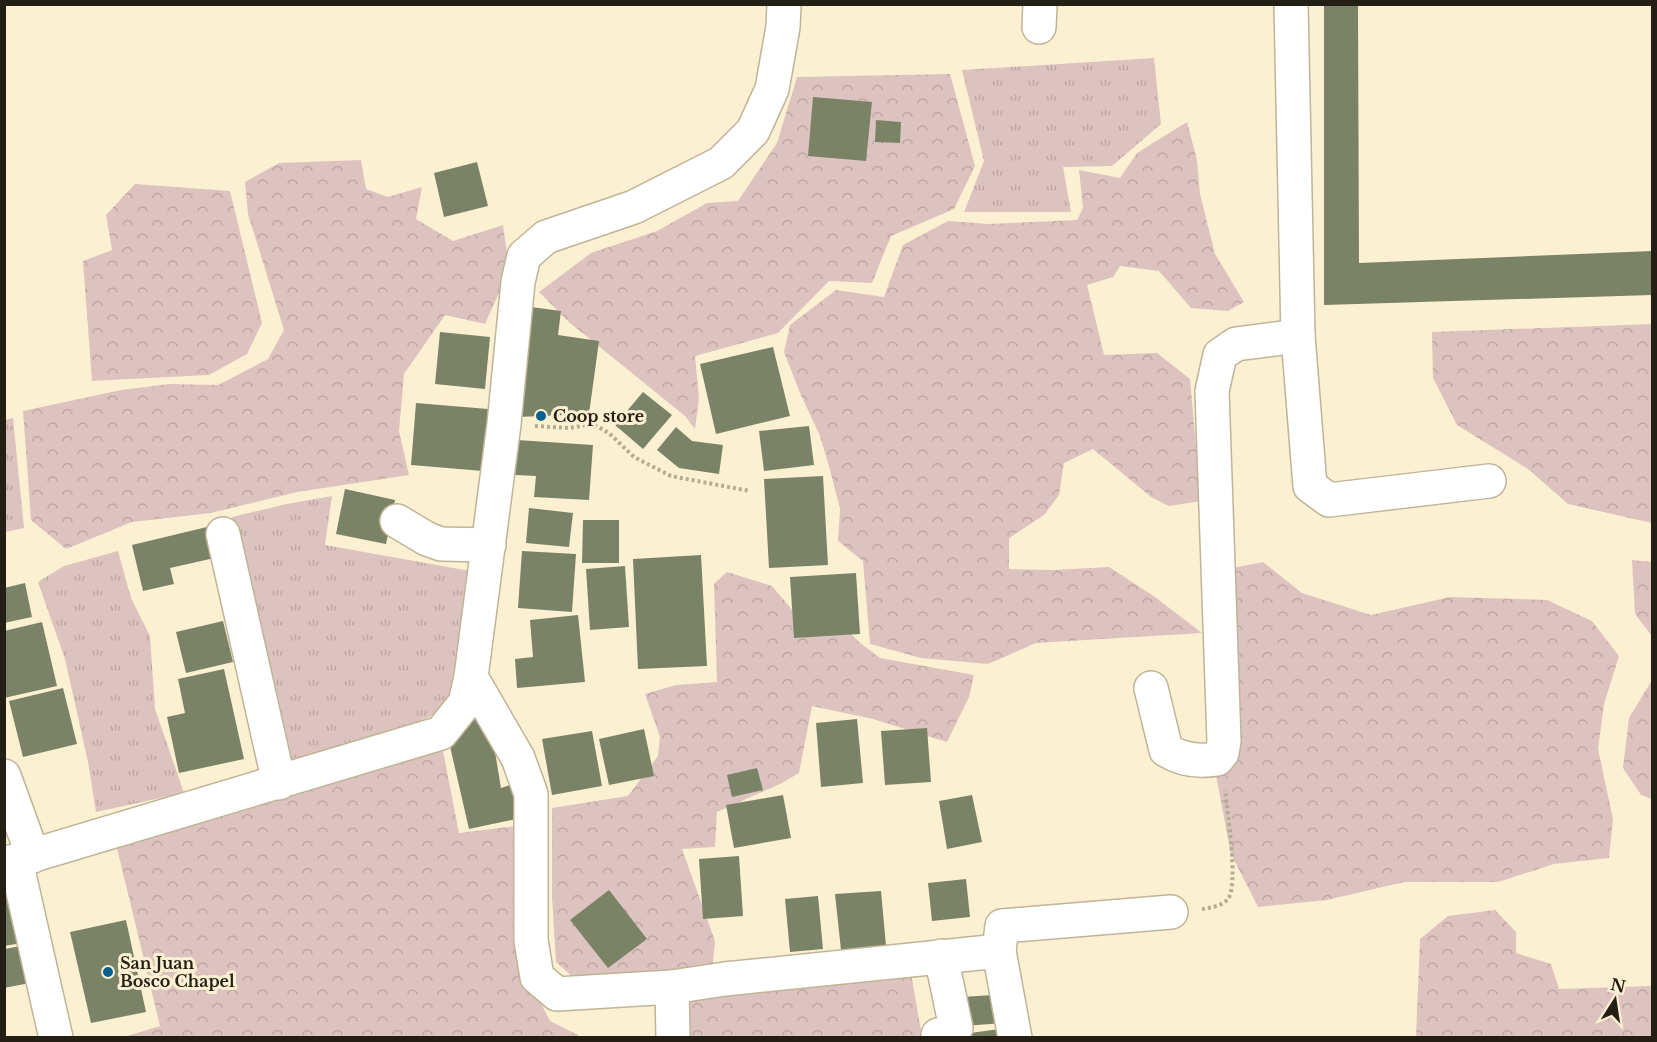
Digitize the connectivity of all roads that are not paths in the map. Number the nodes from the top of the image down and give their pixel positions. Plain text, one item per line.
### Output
1 (784, 4) edge
2 (1291, 4) edge
3 (1298, 336) junction
4 (1489, 481) dead end
5 (397, 521) dead end
6 (223, 534) dead end
7 (489, 545) junction
8 (471, 677) junction
9 (1151, 688) dead end
10 (4, 776) edge
11 (279, 783) junction
12 (18, 860) edge
13 (1171, 912) road end
14 (999, 951) junction
15 (941, 956) junction
16 (672, 987) junction
17 (938, 1035) dead end
18 (56, 1038) edge
19 (673, 1038) edge
20 (1015, 1038) edge

1 - 7 street
2 - 3 street
3 - 4 street
3 - 9 street
5 - 7 street
6 - 11 street
7 - 8 street
8 - 11 street
8 - 16 street
10 - 12 street
11 - 12 street
12 - 18 street
13 - 14 street
14 - 15 street
14 - 20 street
15 - 16 street
15 - 17 street
16 - 19 street

